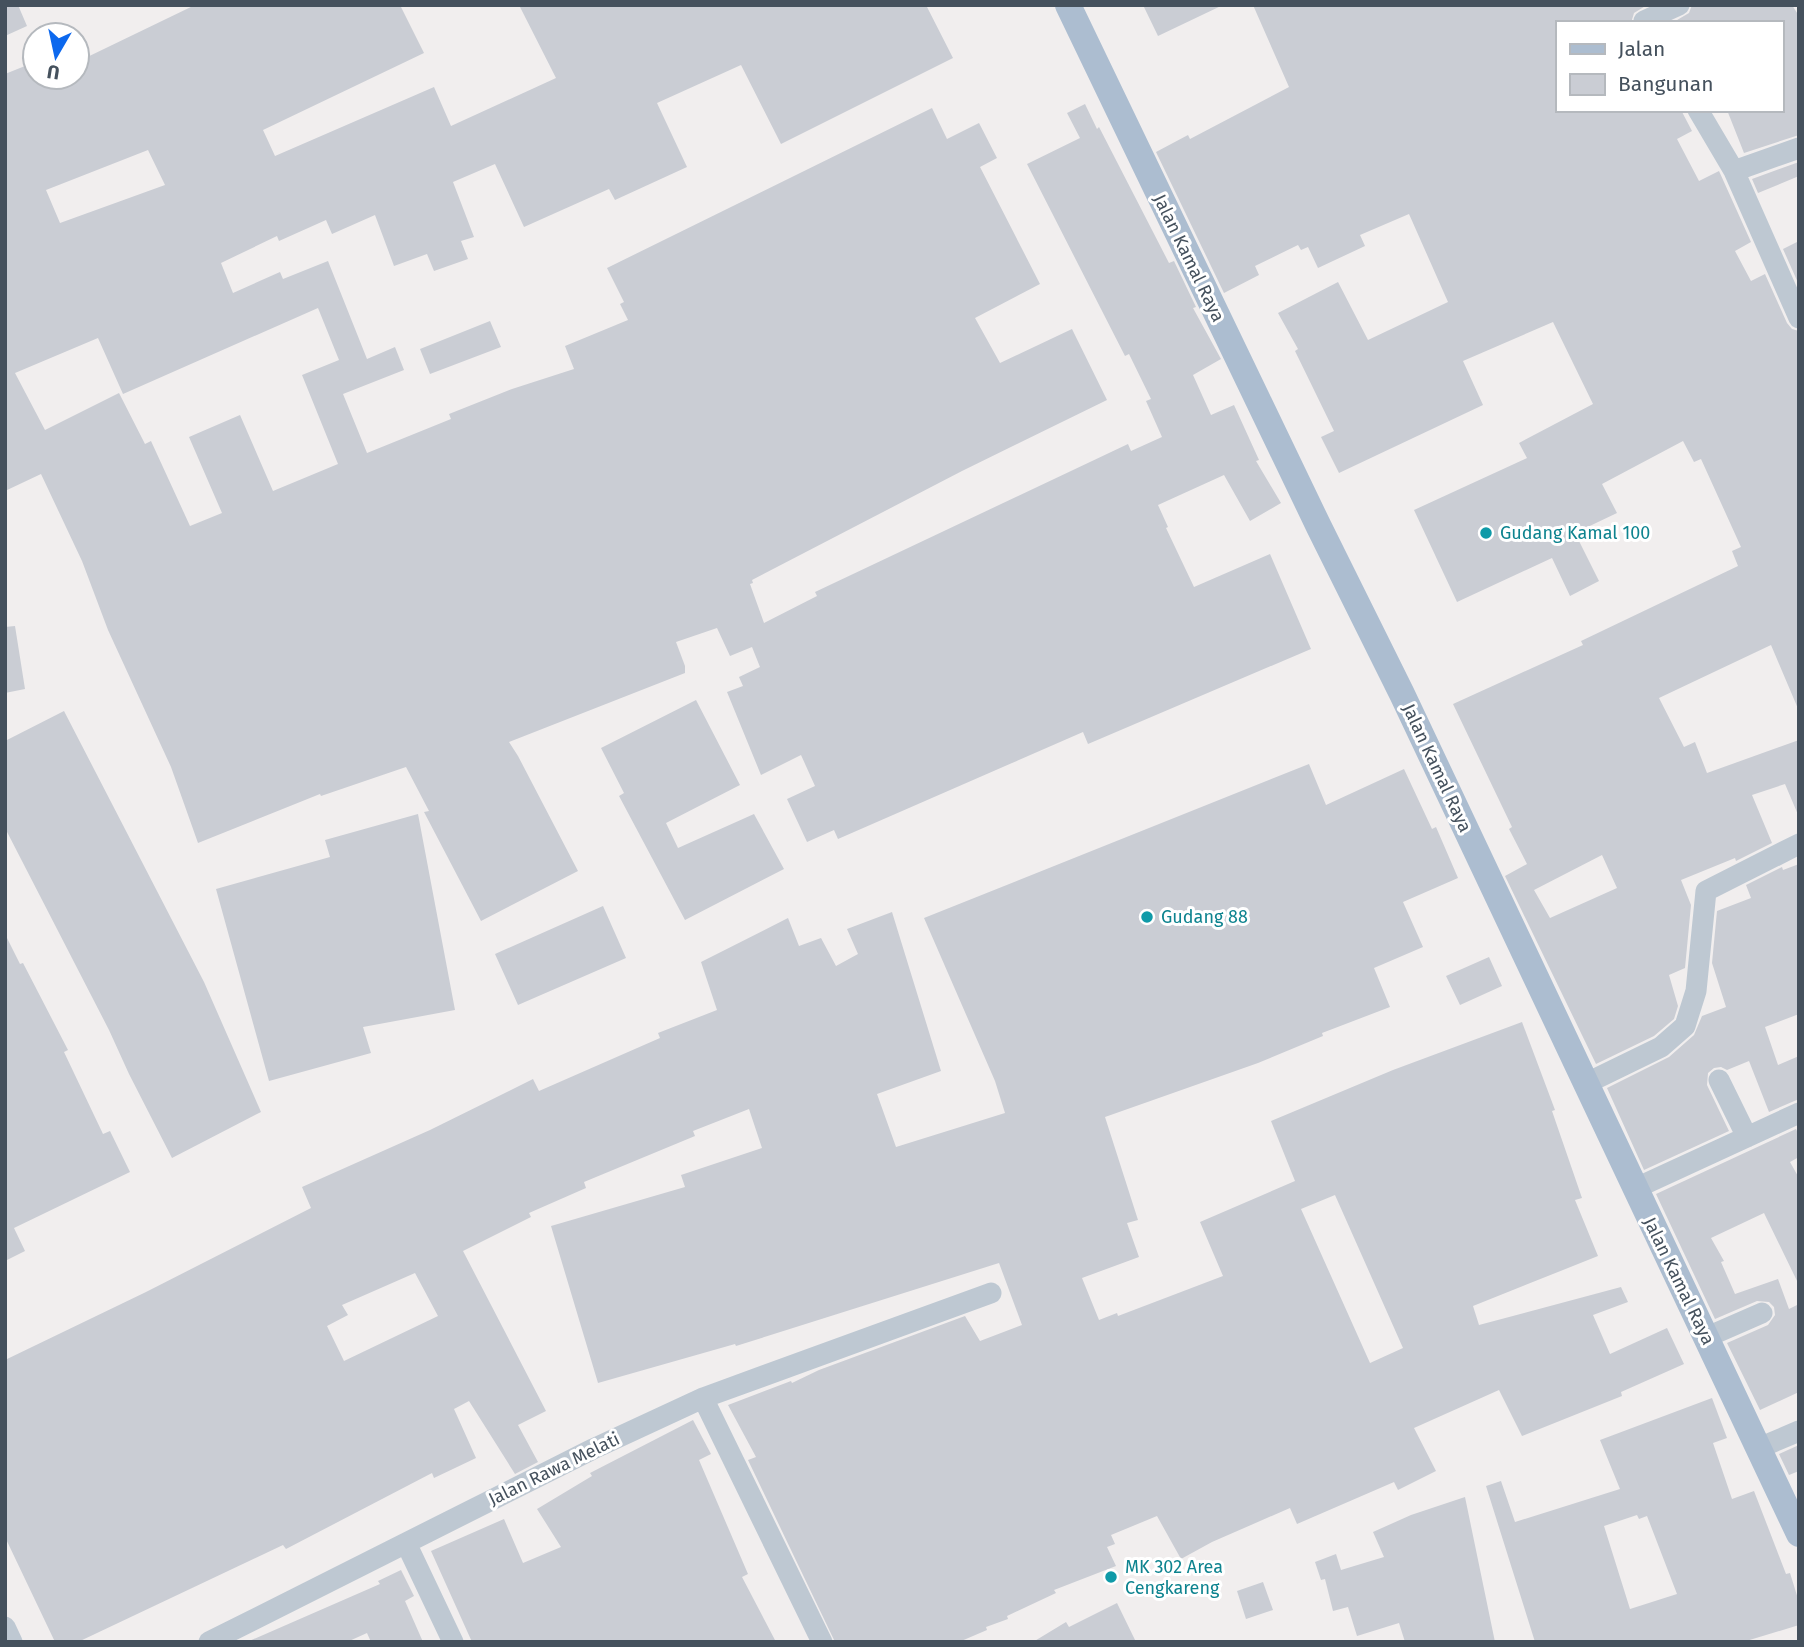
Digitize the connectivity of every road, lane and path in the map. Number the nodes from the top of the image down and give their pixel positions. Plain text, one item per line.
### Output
1 (1068, 5) edge
2 (1679, 5) edge
3 (1641, 16) edge
4 (1699, 112) edge
5 (1799, 148) edge
6 (1734, 172) junction
7 (1799, 318) edge
8 (1799, 844) edge
9 (1719, 1080) dead end
10 (1585, 1084) junction
11 (1799, 1113) edge
12 (1747, 1138) junction
13 (1634, 1189) junction
14 (991, 1293) dead end
15 (1762, 1313) dead end
16 (1707, 1337) junction
17 (703, 1398) junction
18 (1799, 1431) edge
19 (1759, 1448) junction
20 (1799, 1534) edge
21 (407, 1543) junction
22 (5, 1627) edge
23 (12, 1642) edge
24 (209, 1642) edge
25 (453, 1642) edge
26 (822, 1642) edge

1 - 10 main road, Jalan Kamal Raya
2 - 3 street
4 - 6 street
5 - 6 street
6 - 7 street
8 - 10 street
9 - 12 street
10 - 13 main road, Jalan Kamal Raya
11 - 12 street
12 - 13 street
13 - 16 main road, Jalan Kamal Raya
14 - 17 street, Jalan Rawa Melati
15 - 16 street
16 - 19 main road, Jalan Kamal Raya
17 - 21 street, Jalan Rawa Melati
17 - 26 street
18 - 19 street
19 - 20 main road, Jalan Kamal Raya
21 - 24 street, Jalan Rawa Melati
21 - 25 street
22 - 23 street

